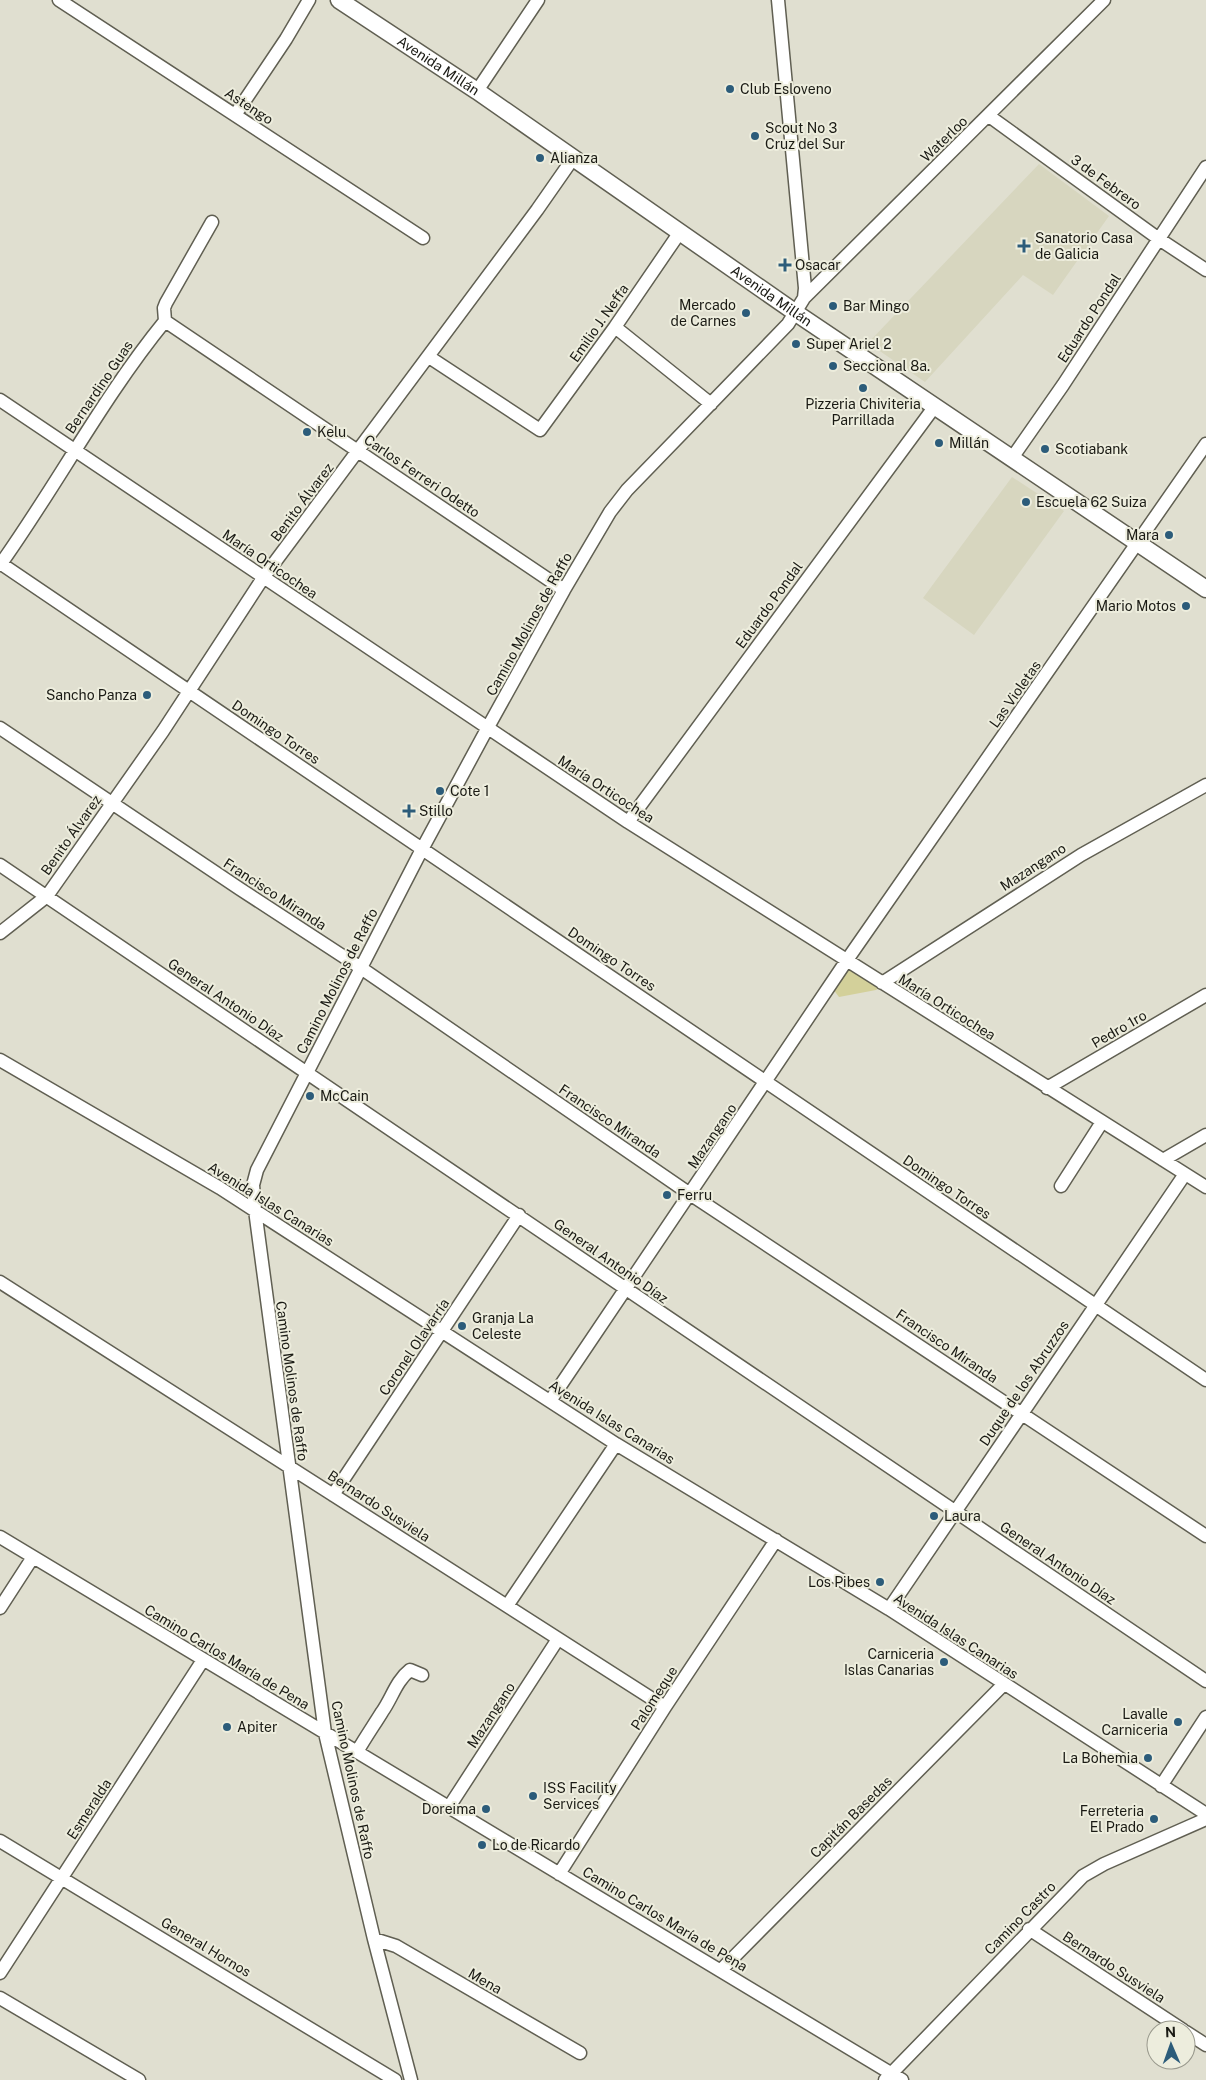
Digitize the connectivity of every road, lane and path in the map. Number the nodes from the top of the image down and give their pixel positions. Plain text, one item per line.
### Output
1 (59, 0) edge
2 (309, 0) edge
3 (339, 0) edge
4 (538, 0) edge
5 (778, 0) edge
6 (1104, 0) edge
7 (477, 91) junction
8 (234, 114) junction
9 (989, 116) junction
10 (574, 158) junction
11 (1206, 168) edge
12 (212, 222) dead end
13 (680, 232) junction
14 (423, 238) dead end
15 (1159, 239) junction
16 (1206, 270) edge
17 (804, 298) junction
18 (796, 313) junction
19 (165, 321) junction
20 (615, 327) junction
21 (429, 357) junction
22 (0, 400) edge
23 (710, 404) junction
24 (935, 406) junction
25 (1206, 444) edge
26 (75, 450) junction
27 (359, 452) junction
28 (1012, 458) junction
29 (1138, 543) junction
30 (0, 564) edge
31 (263, 578) junction
32 (1206, 589) edge
33 (564, 590) junction
34 (189, 691) junction
35 (0, 728) edge
36 (488, 729) junction
37 (1206, 784) edge
38 (112, 803) junction
39 (628, 822) junction
40 (423, 849) junction
41 (0, 865) edge
42 (47, 896) junction
43 (0, 934) edge
44 (847, 960) junction
45 (360, 968) junction
46 (882, 983) junction
47 (1206, 996) edge
48 (0, 1060) edge
49 (306, 1073) junction
50 (766, 1082) junction
51 (1047, 1088) junction
52 (1102, 1122) junction
53 (1206, 1134) edge
54 (1163, 1160) junction
55 (1185, 1174) junction
56 (1061, 1186) dead end
57 (1206, 1187) edge
58 (690, 1194) junction
59 (255, 1210) junction
60 (519, 1215) junction
61 (0, 1282) edge
62 (625, 1290) junction
63 (1095, 1306) junction
64 (442, 1331) junction
65 (1206, 1380) edge
66 (550, 1401) junction
67 (1022, 1414) junction
68 (616, 1444) junction
69 (288, 1466) junction
70 (333, 1495) junction
71 (955, 1512) junction
72 (1206, 1536) edge
73 (0, 1537) edge
74 (776, 1540) junction
75 (33, 1558) junction
76 (507, 1606) junction
77 (0, 1608) edge
78 (889, 1609) junction
79 (558, 1639) junction
80 (203, 1660) junction
81 (422, 1675) dead end
82 (1206, 1680) edge
83 (1003, 1684) junction
84 (666, 1707) junction
85 (1206, 1717) edge
86 (325, 1733) junction
87 (356, 1752) junction
88 (1161, 1786) junction
89 (449, 1807) junction
90 (1206, 1814) edge
91 (1206, 1819) edge
92 (0, 1841) edge
93 (559, 1874) junction
94 (63, 1878) junction
95 (1030, 1929) junction
96 (374, 1939) junction
97 (721, 1970) junction
98 (0, 1973) edge
99 (0, 1998) edge
100 (1167, 2020) edge
101 (580, 2053) dead end
102 (893, 2078) edge
103 (139, 2080) edge
104 (395, 2080) edge
105 (411, 2080) edge

1 - 8 street, Astengo
2 - 8 street
3 - 7 main road, Avenida Millán
4 - 7 street
5 - 17 street, Camino Molinos de Raffo
6 - 9 street, Waterloo
7 - 10 main road, Avenida Millán
8 - 14 street, Astengo
9 - 15 street, 3 de Febrero
9 - 17 street, Waterloo
10 - 13 main road, Avenida Millán
10 - 21 street, Benito Álvarez
11 - 15 street, Eduardo Pondal
12 - 19 street, Bernardino Guas
13 - 18 main road, Avenida Millán
13 - 20 street, Emilio J. Neffa
15 - 16 street, 3 de Febrero
15 - 28 street, Eduardo Pondal
17 - 18 street, Camino Molinos de Raffo
18 - 23 street, Camino Molinos de Raffo
18 - 24 main road, Avenida Millán
19 - 26 street, Bernardino Guas
19 - 27 street, Carlos Ferreri Odetto
20 - 21 street, Emilio J. Neffa
20 - 23 street
21 - 27 street, Benito Álvarez
22 - 26 street, María Orticochea
23 - 33 street, Camino Molinos de Raffo
24 - 28 main road, Avenida Millán
24 - 39 street, Eduardo Pondal
25 - 29 street, Las Violetas
26 - 30 street, Bernardino Guas
26 - 31 street, María Orticochea
27 - 31 street, Benito Álvarez
27 - 33 street, Carlos Ferreri Odetto
28 - 29 main road, Avenida Millán
29 - 32 main road, Avenida Millán
29 - 44 street, Las Violetas
30 - 34 street, Domingo Torres
31 - 34 street, Benito Álvarez
31 - 36 street, María Orticochea
33 - 36 street, Camino Molinos de Raffo
34 - 38 street, Benito Álvarez
34 - 40 street, Domingo Torres
35 - 38 street, Francisco Miranda
36 - 39 street, María Orticochea
36 - 40 street, Camino Molinos de Raffo
37 - 46 street, Mazangano
38 - 42 street, Benito Álvarez
38 - 45 street, Francisco Miranda
39 - 44 street, María Orticochea
40 - 45 street, Camino Molinos de Raffo
40 - 50 street, Domingo Torres
41 - 42 street, General Antonio Díaz
42 - 43 street, Benito Álvarez
42 - 49 street, General Antonio Díaz
44 - 46 street, María Orticochea
44 - 50 street, Mazangano
45 - 49 street, Camino Molinos de Raffo
45 - 58 street, Francisco Miranda
46 - 51 street, María Orticochea
47 - 51 street, Pedro 1ro
48 - 59 street, Avenida Islas Canarias
49 - 59 street, Camino Molinos de Raffo
49 - 60 street, General Antonio Díaz
50 - 58 street, Mazangano
50 - 63 street, Domingo Torres
51 - 52 street, María Orticochea
52 - 54 street, María Orticochea
52 - 56 street
53 - 54 street
54 - 55 street, María Orticochea
55 - 57 street, María Orticochea
55 - 63 street, Duque de los Abruzzos
58 - 62 street, Mazangano
58 - 67 street, Francisco Miranda
59 - 64 street, Avenida Islas Canarias
59 - 69 street, Camino Molinos de Raffo
60 - 62 street, General Antonio Díaz
60 - 64 street, Coronel Olavarría
61 - 69 street, Bernardo Susviela
62 - 66 street, Mazangano
62 - 71 street, General Antonio Díaz
63 - 65 street, Domingo Torres
63 - 67 street, Duque de los Abruzzos
64 - 66 street, Avenida Islas Canarias
64 - 70 street, Coronel Olavarría
66 - 68 street, Avenida Islas Canarias
67 - 71 street, Duque de los Abruzzos
67 - 72 street, Francisco Miranda
68 - 74 street, Avenida Islas Canarias
68 - 76 street
69 - 70 street, Bernardo Susviela
69 - 86 street, Camino Molinos de Raffo
70 - 76 street, Bernardo Susviela
71 - 78 street, Duque de los Abruzzos
71 - 82 street, General Antonio Díaz
73 - 75 street, Camino Carlos María de Pena
74 - 78 street, Avenida Islas Canarias
74 - 84 street, Palomeque
75 - 77 street
75 - 80 street, Camino Carlos María de Pena
76 - 79 street, Bernardo Susviela
78 - 83 street, Avenida Islas Canarias
79 - 84 street, Bernardo Susviela
79 - 89 street, Mazangano
80 - 86 street, Camino Carlos María de Pena
80 - 94 street, Esmeralda
81 - 87 street
83 - 88 street, Avenida Islas Canarias
83 - 97 street, Capitán Basedas
84 - 93 street, Palomeque
85 - 88 street
86 - 87 street, Camino Carlos María de Pena
86 - 96 street, Camino Molinos de Raffo
87 - 89 street, Camino Carlos María de Pena
88 - 90 street, Avenida Islas Canarias
89 - 93 street, Camino Carlos María de Pena
91 - 95 street, Camino Castro
92 - 94 street, General Hornos
93 - 97 street, Camino Carlos María de Pena
94 - 98 street, Esmeralda
94 - 104 street, General Hornos
95 - 100 street, Bernardo Susviela
95 - 102 street, Camino Castro
96 - 101 street, Mena
96 - 105 street, Camino Molinos de Raffo
97 - 102 street, Camino Carlos María de Pena
99 - 103 street

